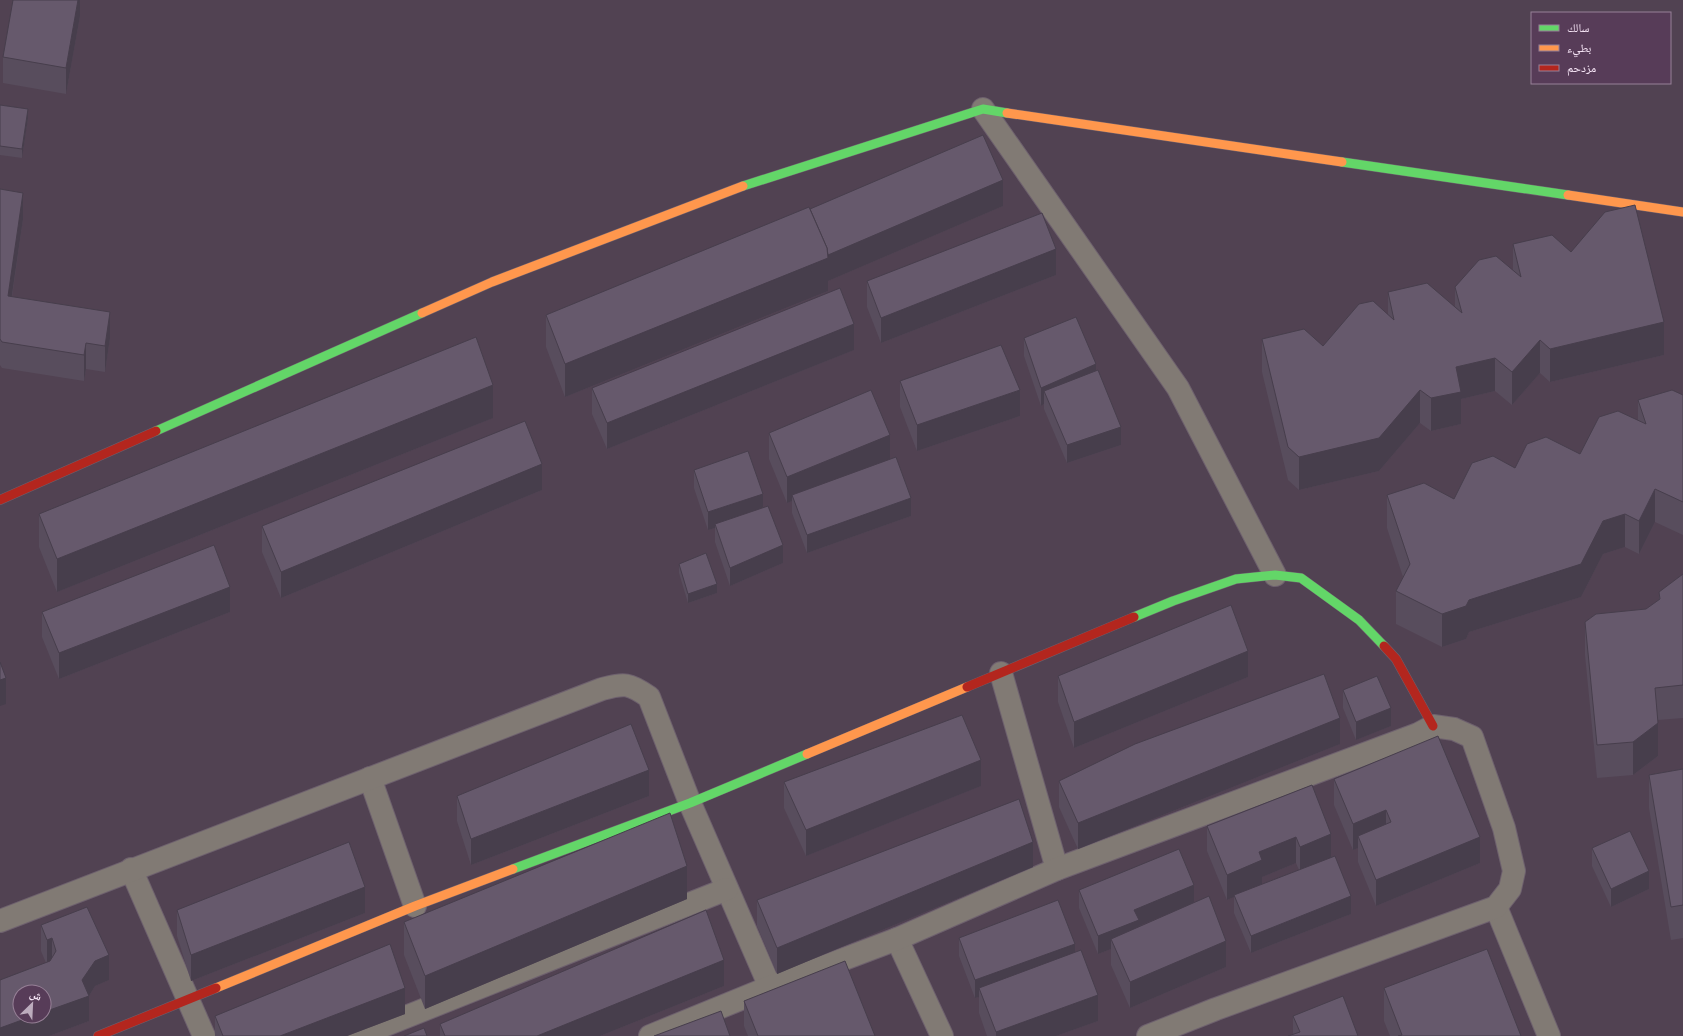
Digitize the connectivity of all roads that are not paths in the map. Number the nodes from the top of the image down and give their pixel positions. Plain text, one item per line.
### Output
1 (983, 109) junction
2 (1683, 212) edge
3 (0, 500) edge
4 (1276, 574) junction
5 (1001, 673) junction
6 (1433, 726) junction
7 (370, 778) junction
8 (690, 802) junction
9 (131, 869) junction
10 (1057, 870) junction
11 (727, 889) junction
12 (415, 906) junction
13 (1496, 907) junction
14 (0, 921) edge
15 (898, 939) junction
16 (770, 987) junction
17 (188, 999) junction
18 (98, 1036) edge
19 (204, 1036) edge
20 (358, 1036) edge
21 (650, 1036) edge
22 (942, 1036) edge
23 (1148, 1036) edge
24 (1549, 1036) edge

1 - 2 street
1 - 3 street
1 - 4 street
4 - 5 street
4 - 6 street
5 - 8 street
5 - 10 street
6 - 10 street
6 - 13 street
7 - 8 street
7 - 9 street
7 - 12 street
8 - 11 street
8 - 12 street
9 - 14 street
9 - 17 street
10 - 15 street
11 - 16 street
11 - 20 street
12 - 17 street
13 - 23 street
13 - 24 street
15 - 16 street
15 - 22 street
16 - 21 street
17 - 18 street
17 - 19 street

